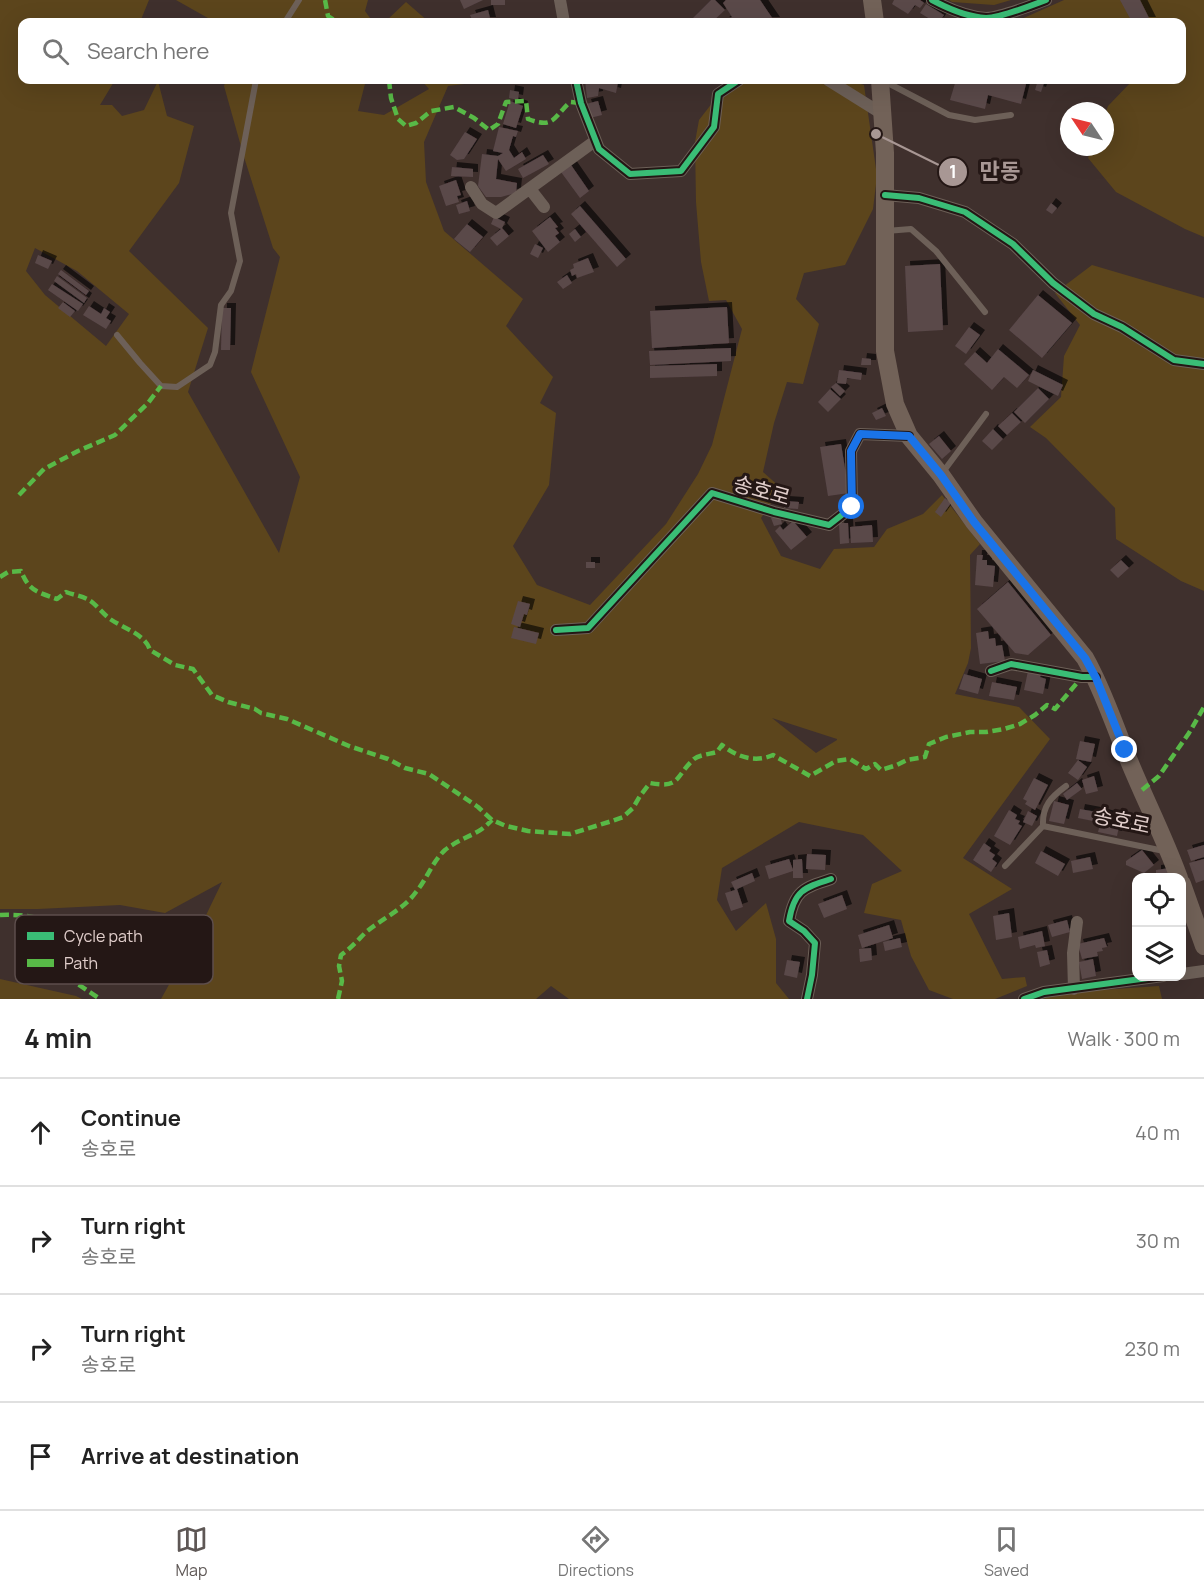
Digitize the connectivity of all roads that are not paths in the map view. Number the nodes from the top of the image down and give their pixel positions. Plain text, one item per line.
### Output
1 (299, 0) edge
2 (560, 0) edge
3 (872, 0) edge
4 (932, 0) edge
5 (1046, 0) edge
6 (288, 18) edge
7 (563, 18) edge
8 (874, 18) edge
9 (255, 84) edge
10 (577, 84) edge
11 (733, 84) edge
12 (834, 84) edge
13 (880, 84) edge
14 (888, 84) edge
15 (1011, 114) dead end
16 (884, 115) junction
17 (594, 141) junction
18 (471, 187) dead end
19 (530, 189) junction
20 (885, 195) junction
21 (544, 207) dead end
22 (885, 231) junction
23 (985, 312) dead end
24 (117, 335) dead end
25 (1204, 364) edge
26 (986, 414) dead end
27 (909, 436) junction
28 (941, 475) junction
29 (556, 630) dead end
30 (991, 670) dead end
31 (1096, 678) junction
32 (1066, 786) dead end
33 (1043, 826) junction
34 (1170, 853) junction
35 (1005, 866) dead end
36 (1177, 873) edge
37 (831, 879) dead end
38 (1186, 895) edge
39 (1077, 922) dead end
40 (1204, 946) edge
41 (1204, 971) edge
42 (1186, 973) edge
43 (1132, 981) edge
44 (1074, 989) junction
45 (807, 999) edge
46 (1024, 999) edge

1 - 6 lane
2 - 7 street
3 - 8 main road
4 - 5 street
9 - 24 lane
10 - 17 street
11 - 17 street
12 - 16 street
13 - 16 main road, 송호로
14 - 15 lane
16 - 20 main road, 송호로
17 - 19 street
18 - 19 street
19 - 21 street
20 - 22 main road, 송호로
20 - 25 street
22 - 23 lane
22 - 27 main road, 송호로
26 - 28 lane
27 - 28 main road, 송호로
27 - 29 street, 송호로
28 - 31 main road, 송호로
30 - 31 street
31 - 34 main road, 송호로
32 - 33 lane
33 - 34 lane, 송호로
33 - 35 lane
34 - 36 main road, 송호로
37 - 45 street
38 - 40 main road
39 - 44 street
41 - 42 street
43 - 44 street
44 - 46 street

